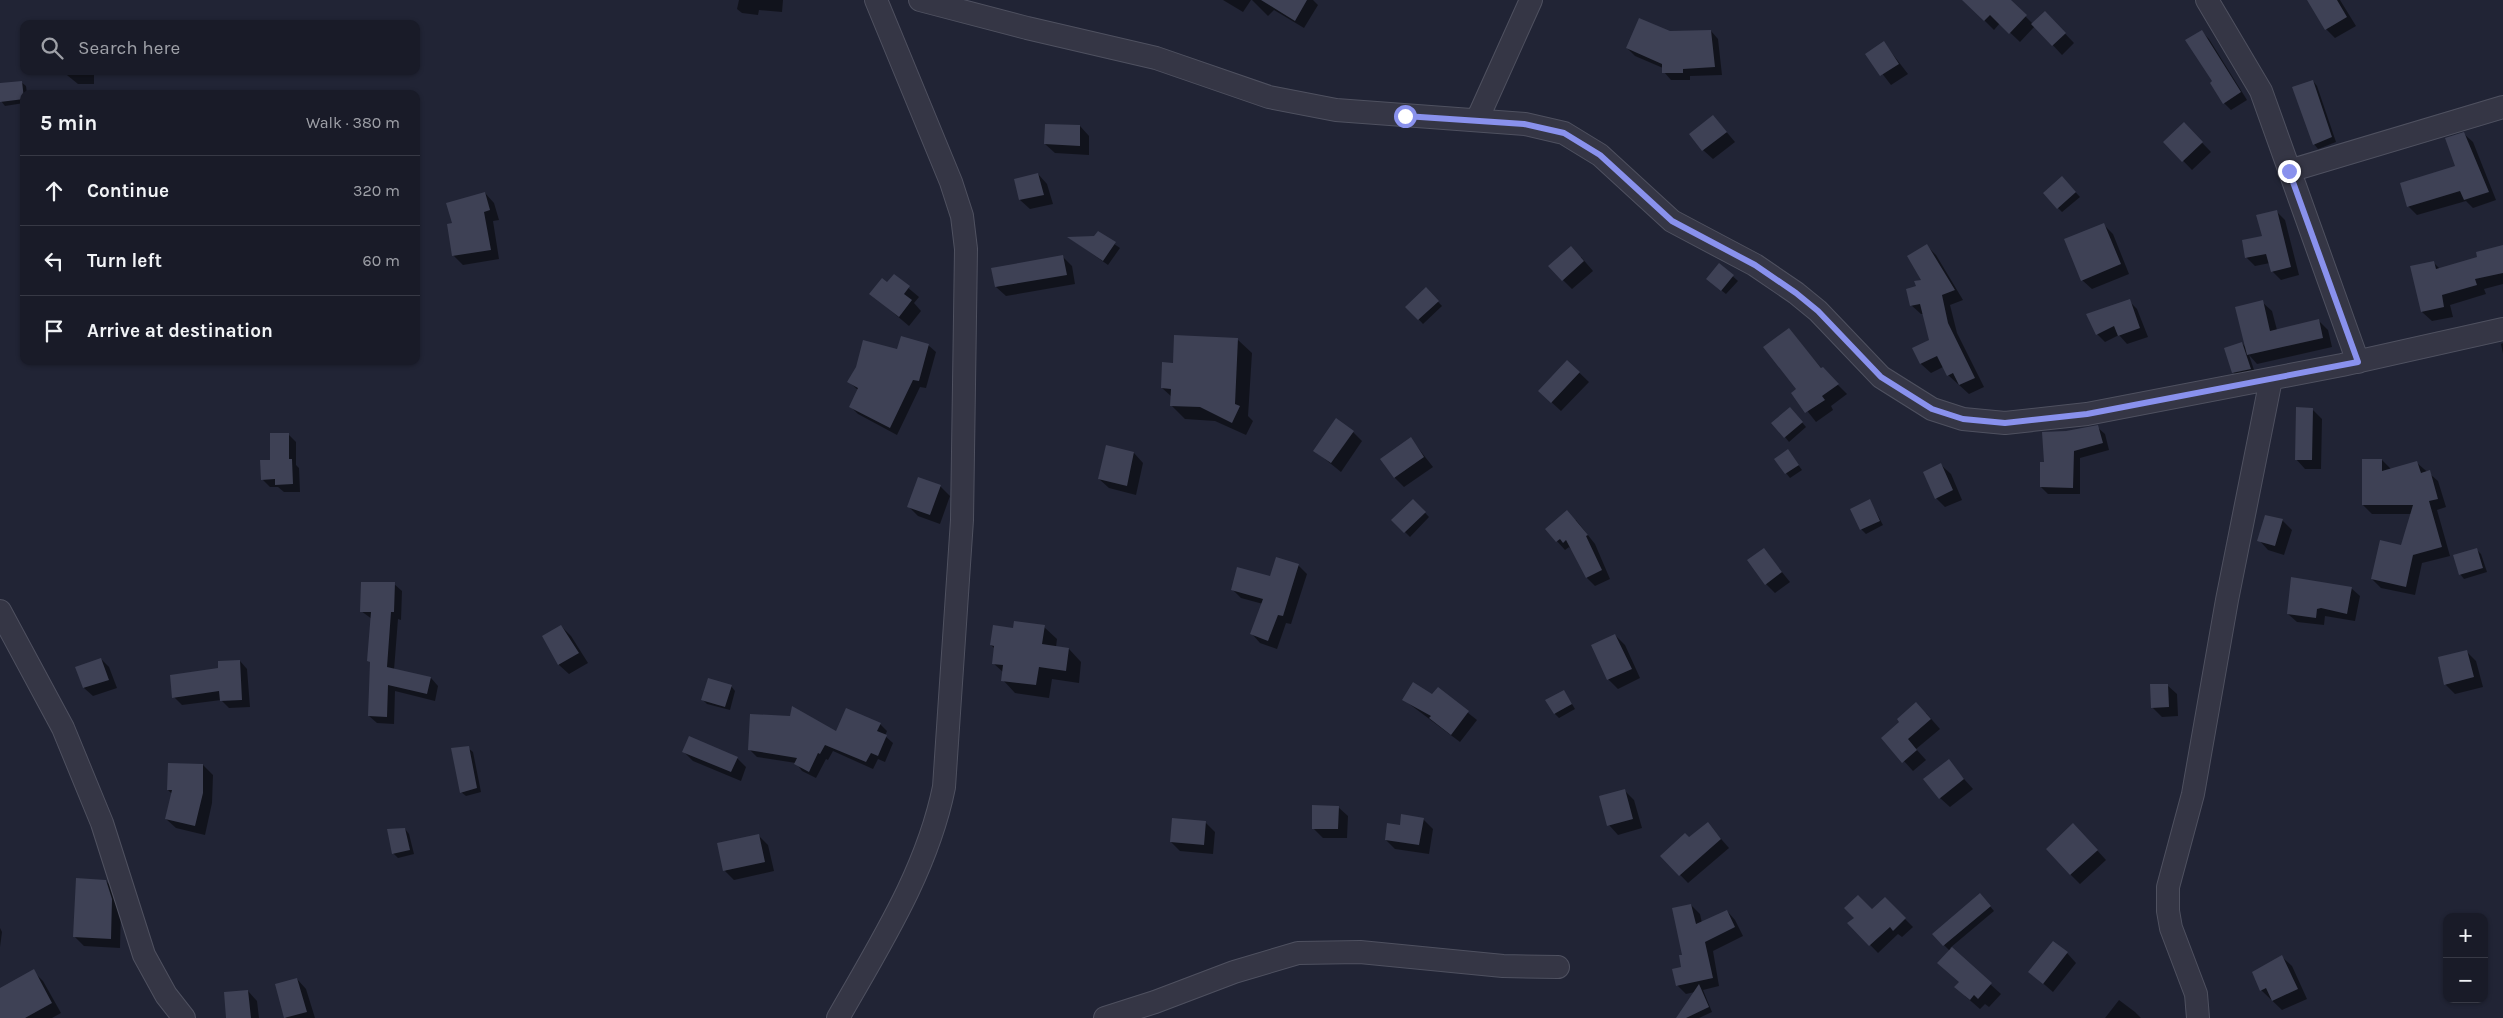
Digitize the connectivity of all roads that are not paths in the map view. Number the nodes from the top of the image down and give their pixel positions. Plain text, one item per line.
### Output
1 (876, 0) edge
2 (920, 0) edge
3 (1531, 0) edge
4 (2207, 0) edge
5 (2503, 107) edge
6 (1477, 120) junction
7 (2289, 171) junction
8 (2503, 329) edge
9 (2358, 362) junction
10 (2271, 379) junction
11 (0, 611) edge
12 (1558, 967) dead end
13 (184, 1018) edge
14 (838, 1018) edge
15 (1105, 1018) edge
16 (2198, 1018) edge

1 - 14 street
2 - 6 street
3 - 6 street
4 - 7 street
5 - 7 street
6 - 10 street
7 - 9 street
8 - 9 street
9 - 10 street
10 - 16 street
11 - 13 street
12 - 15 street

